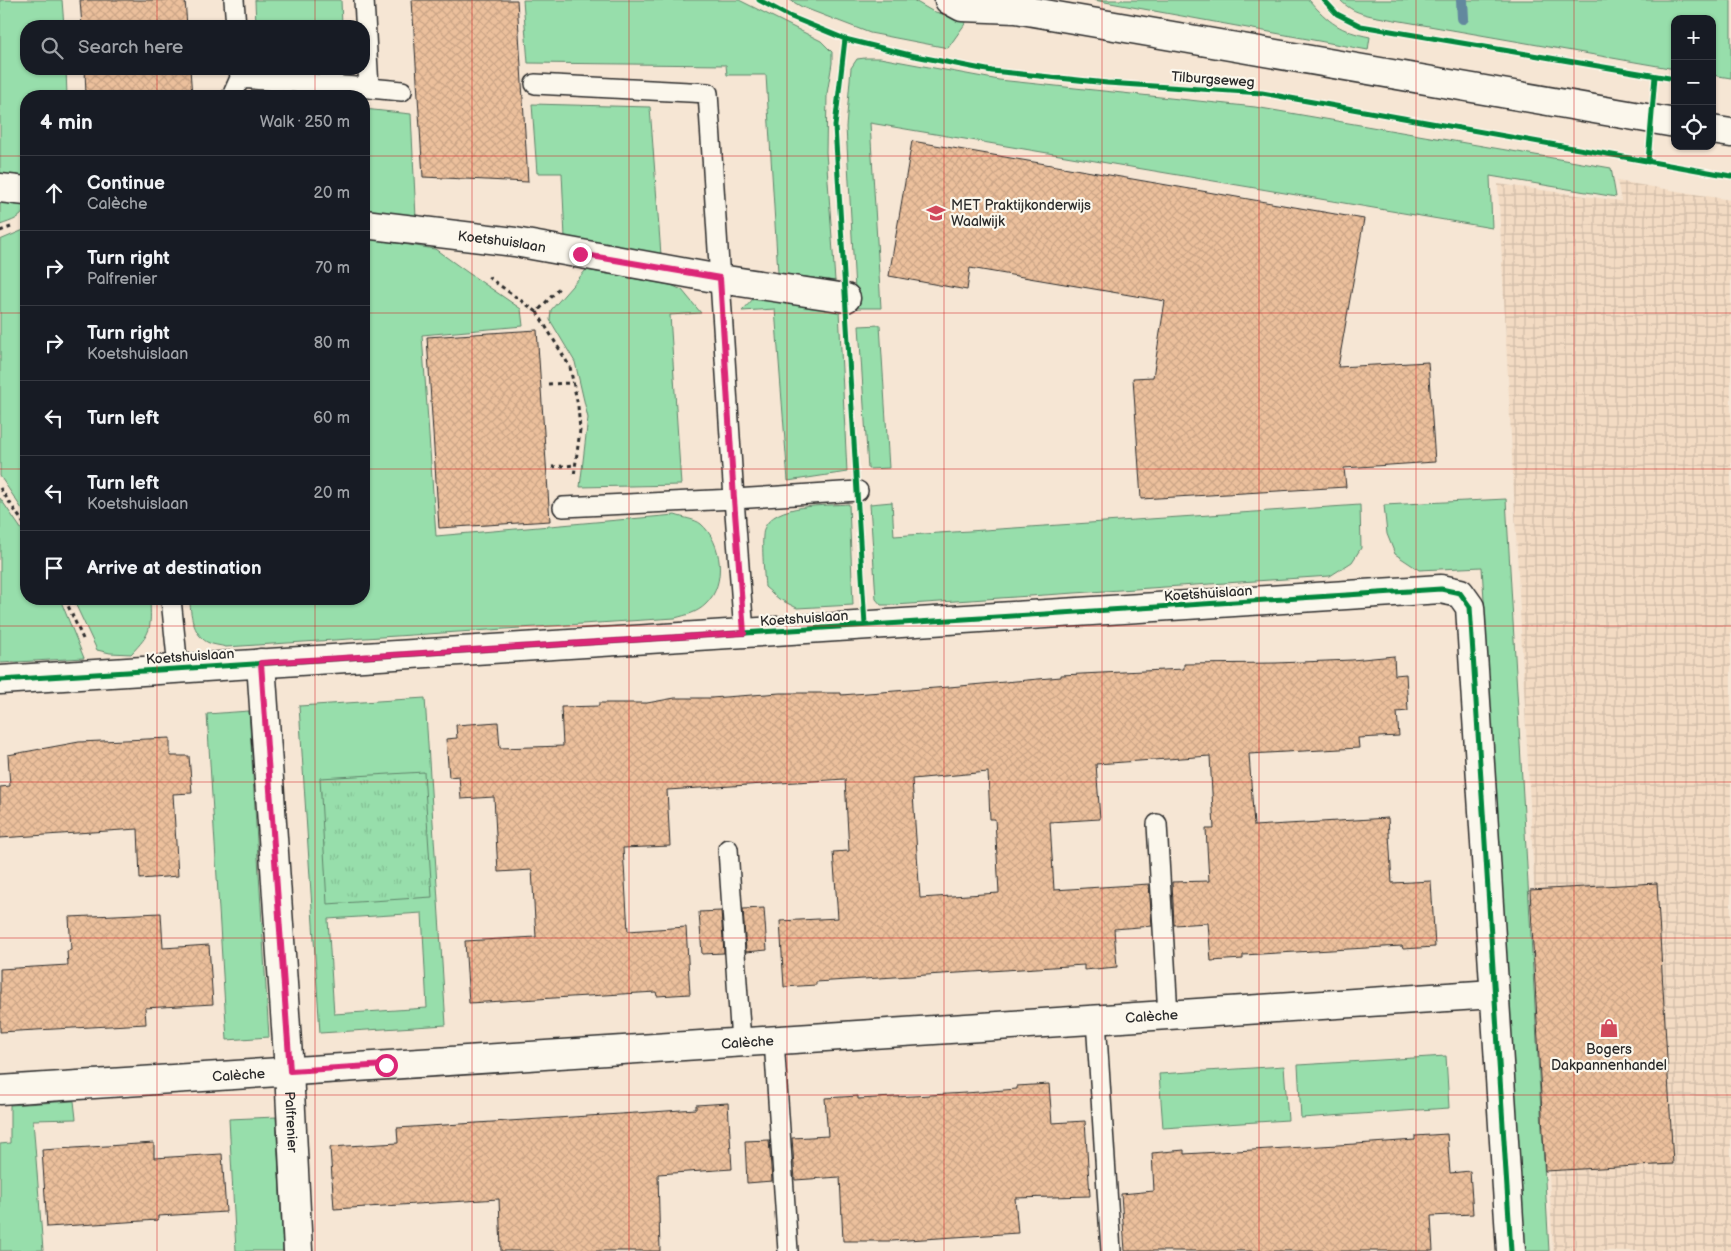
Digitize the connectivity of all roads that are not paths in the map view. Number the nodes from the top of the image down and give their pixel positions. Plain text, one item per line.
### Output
1 (234, 0) edge
2 (364, 0) edge
3 (949, 0) edge
4 (1010, 4) edge
5 (236, 20) edge
6 (365, 20) edge
7 (239, 75) edge
8 (257, 75) edge
9 (368, 75) edge
10 (535, 84) dead end
11 (369, 88) junction
12 (234, 90) edge
13 (402, 91) dead end
14 (1671, 121) edge
15 (1716, 131) edge
16 (1731, 133) edge
17 (0, 188) edge
18 (20, 190) edge
19 (370, 225) edge
20 (720, 278) junction
21 (846, 298) dead end
22 (858, 491) dead end
23 (734, 499) junction
24 (563, 507) road end
25 (172, 605) edge
26 (744, 633) junction
27 (261, 663) junction
28 (178, 668) junction
29 (0, 680) edge
30 (1157, 824) dead end
31 (728, 850) dead end
32 (1494, 994) junction
33 (1168, 1015) junction
34 (1096, 1020) junction
35 (774, 1040) junction
36 (741, 1042) junction
37 (290, 1071) junction
38 (0, 1090) edge
39 (298, 1251) edge
40 (788, 1251) edge
41 (1111, 1251) edge
42 (1511, 1251) edge

1 - 5 lane
2 - 6 lane
3 - 4 street
4 - 14 street
7 - 12 lane
8 - 11 lane
9 - 11 lane
10 - 20 lane
11 - 13 lane
15 - 16 street
17 - 18 street
19 - 20 street, Koetshuislaan
20 - 21 street, Koetshuislaan
20 - 23 lane
22 - 23 lane
23 - 24 lane
23 - 26 lane
25 - 28 lane
26 - 27 street, Koetshuislaan
26 - 32 street, Koetshuislaan
27 - 28 street, Koetshuislaan
27 - 37 street, Palfrenier
28 - 29 street, Koetshuislaan
30 - 33 lane
31 - 36 lane
32 - 33 street, Calèche
32 - 42 street
33 - 34 street, Calèche
34 - 35 street, Calèche
34 - 41 lane
35 - 36 street, Calèche
35 - 40 lane
36 - 37 street, Calèche
37 - 38 street, Calèche
37 - 39 street, Palfrenier

